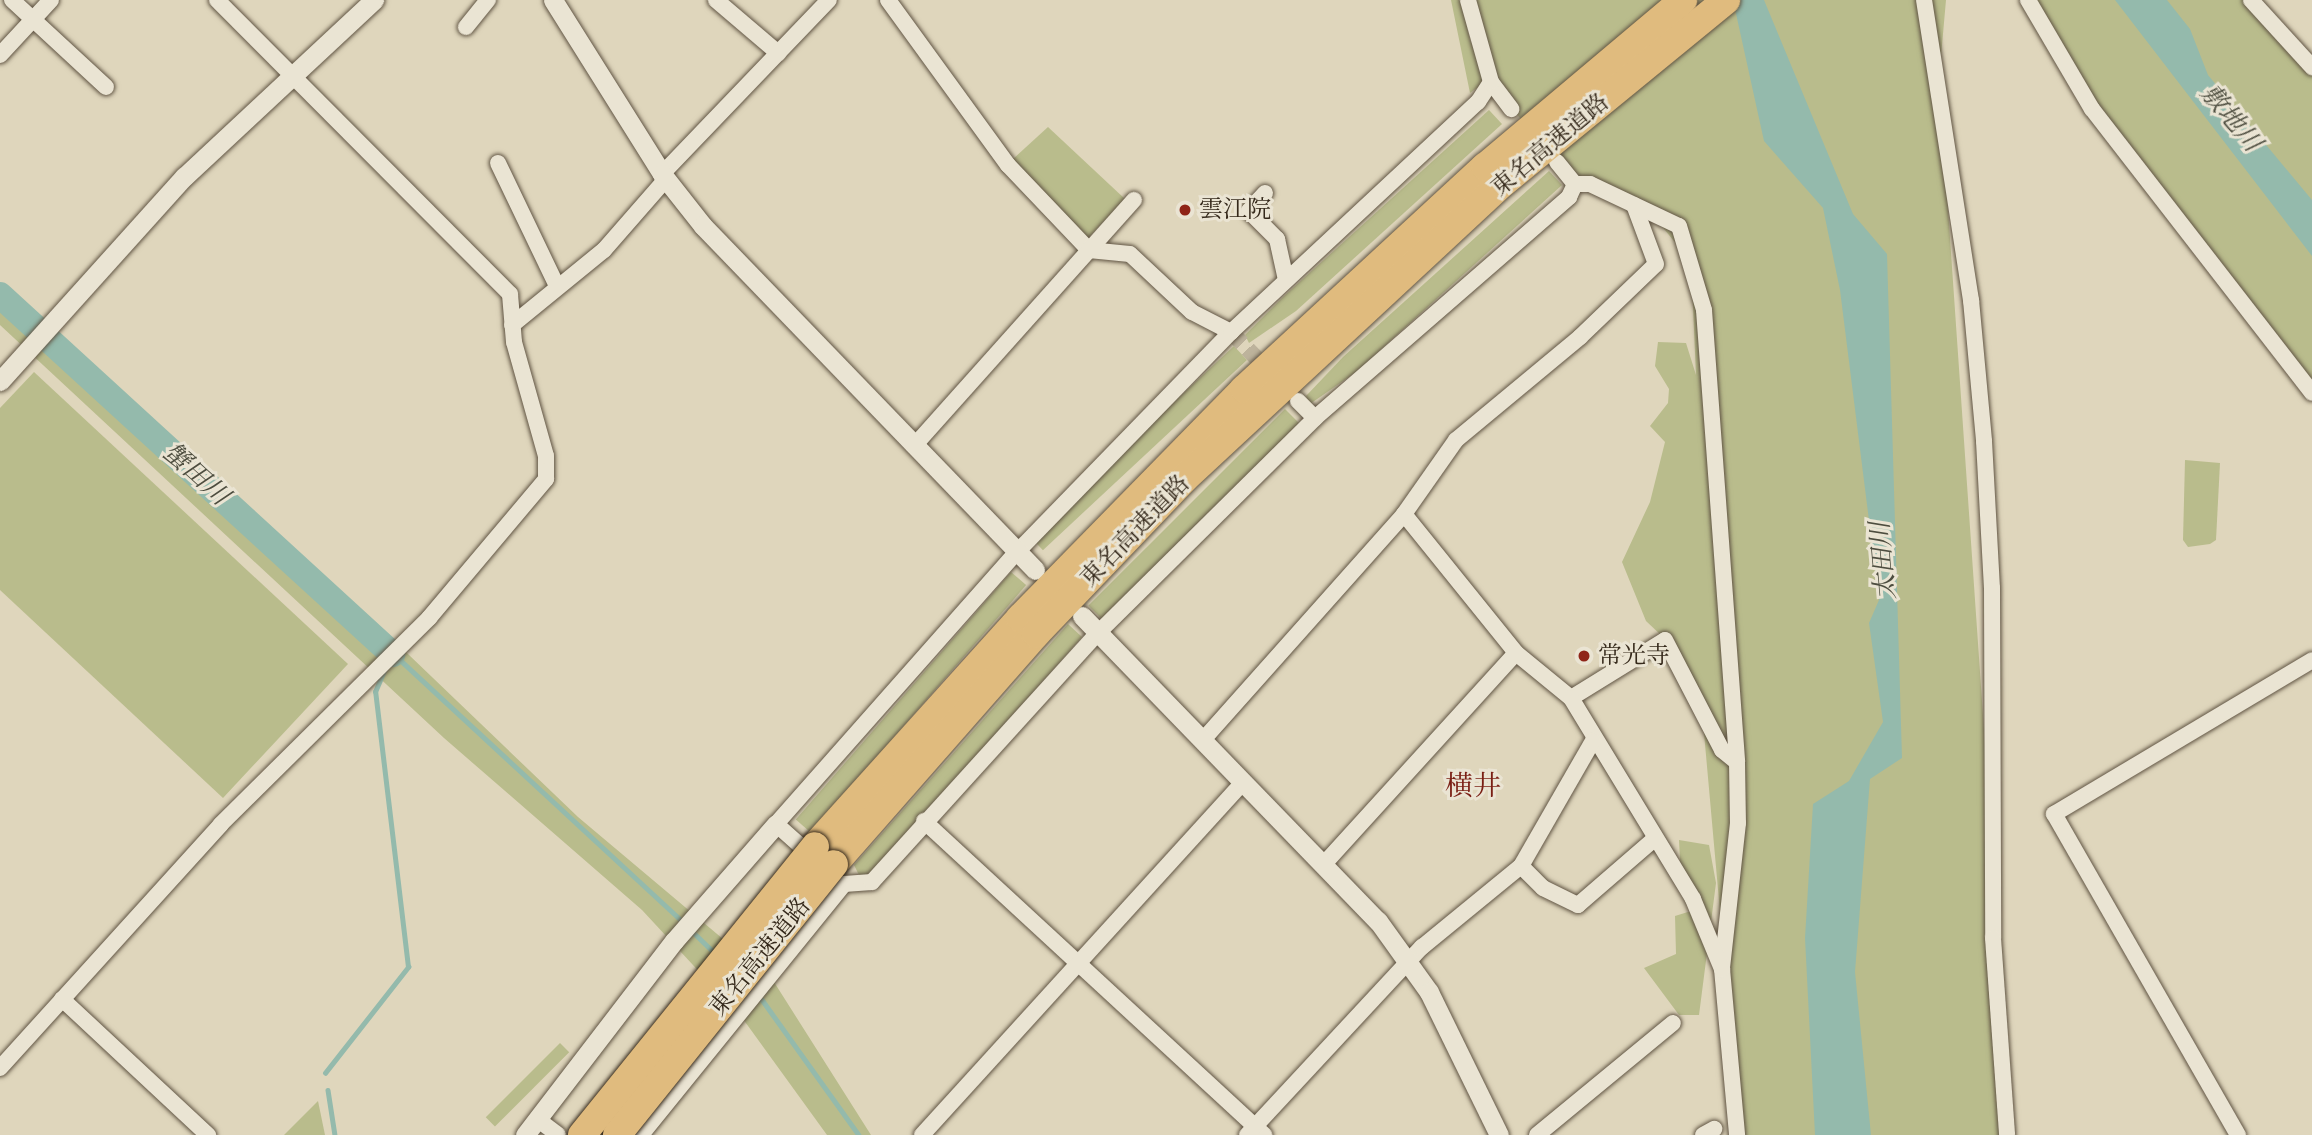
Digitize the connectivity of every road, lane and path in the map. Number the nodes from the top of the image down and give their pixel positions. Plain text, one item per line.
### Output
1 (12, 0) edge
2 (51, 0) edge
3 (217, 0) edge
4 (374, 0) edge
5 (488, 0) edge
6 (553, 0) edge
7 (716, 0) edge
8 (829, 0) edge
9 (888, 0) edge
10 (1468, 0) edge
11 (1683, 0) edge
12 (1726, 0) edge
13 (1924, 0) edge
14 (2028, 0) edge
15 (2251, 0) edge
16 (34, 19) junction
17 (466, 27) dead end
18 (778, 53) junction
19 (0, 55) edge
20 (2312, 67) edge
21 (292, 76) junction
22 (1491, 82) junction
23 (106, 86) dead end
24 (1511, 109) dead end
25 (1557, 162) dead end
26 (498, 163) dead end
27 (664, 176) junction
28 (1575, 184) junction
29 (1265, 193) dead end
30 (1134, 200) dead end
31 (1634, 205) junction
32 (1089, 250) junction
33 (1286, 281) junction
34 (556, 286) junction
35 (512, 325) junction
36 (1231, 332) junction
37 (0, 381) edge
38 (2312, 393) edge
39 (1297, 401) dead end
40 (1315, 418) junction
41 (914, 446) junction
42 (1404, 514) junction
43 (1017, 552) junction
44 (1035, 570) dead end
45 (1082, 616) dead end
46 (1098, 633) junction
47 (1516, 653) junction
48 (2312, 660) edge
49 (1571, 698) junction
50 (1202, 741) junction
51 (1593, 741) junction
52 (1737, 762) junction
53 (1243, 782) junction
54 (925, 821) junction
55 (776, 824) junction
56 (1653, 840) junction
57 (831, 864) junction
58 (1324, 864) junction
59 (1521, 866) junction
60 (1409, 961) junction
61 (1079, 963) junction
62 (1722, 969) junction
63 (62, 999) junction
64 (1674, 1023) dead end
65 (0, 1068) edge
66 (1733, 1099) junction
67 (531, 1127) edge
68 (1256, 1132) edge
69 (1715, 1133) edge
70 (208, 1135) edge
71 (558, 1135) edge
72 (582, 1135) edge
73 (617, 1135) edge
74 (641, 1135) edge
75 (922, 1135) edge
76 (1499, 1135) edge
77 (1537, 1135) edge
78 (1737, 1135) edge
79 (2007, 1135) edge
80 (2238, 1135) edge

1 - 16 street
2 - 16 street
3 - 21 street
4 - 21 street
5 - 17 street
6 - 27 street
7 - 18 street
8 - 18 street
9 - 32 street
10 - 22 street
11 - 57 highway, 東名高速道路
12 - 57 highway, 東名高速道路
13 - 79 street
14 - 38 street
15 - 20 street
16 - 19 street
16 - 23 street
18 - 27 street
21 - 35 street
21 - 37 street
22 - 24 street
22 - 33 street
25 - 28 street
26 - 34 street
27 - 34 street
27 - 41 street
28 - 31 street
28 - 40 street
29 - 33 street
30 - 32 street
31 - 42 street
31 - 52 street
32 - 36 street
32 - 41 street
33 - 36 street
34 - 35 street
35 - 63 street
36 - 43 street
39 - 40 street
40 - 46 street
41 - 43 street
42 - 47 street
42 - 50 street
43 - 44 street
43 - 55 street
45 - 46 street
46 - 50 street
46 - 54 street
47 - 49 street
47 - 58 street
48 - 80 street
49 - 51 street
49 - 52 street
50 - 53 street
51 - 56 street
51 - 59 street
52 - 62 street
53 - 58 street
53 - 61 street
54 - 57 street
54 - 61 street
55 - 57 street
55 - 67 street
56 - 59 street
56 - 62 street
57 - 72 highway, 東名高速道路, bridge
57 - 73 highway, 東名高速道路, bridge
57 - 74 street
58 - 60 street
59 - 60 street
60 - 68 street
60 - 76 street
61 - 68 street
61 - 75 street
62 - 66 street
63 - 65 street
63 - 70 street
64 - 77 street
66 - 69 street
66 - 78 street
67 - 71 street

